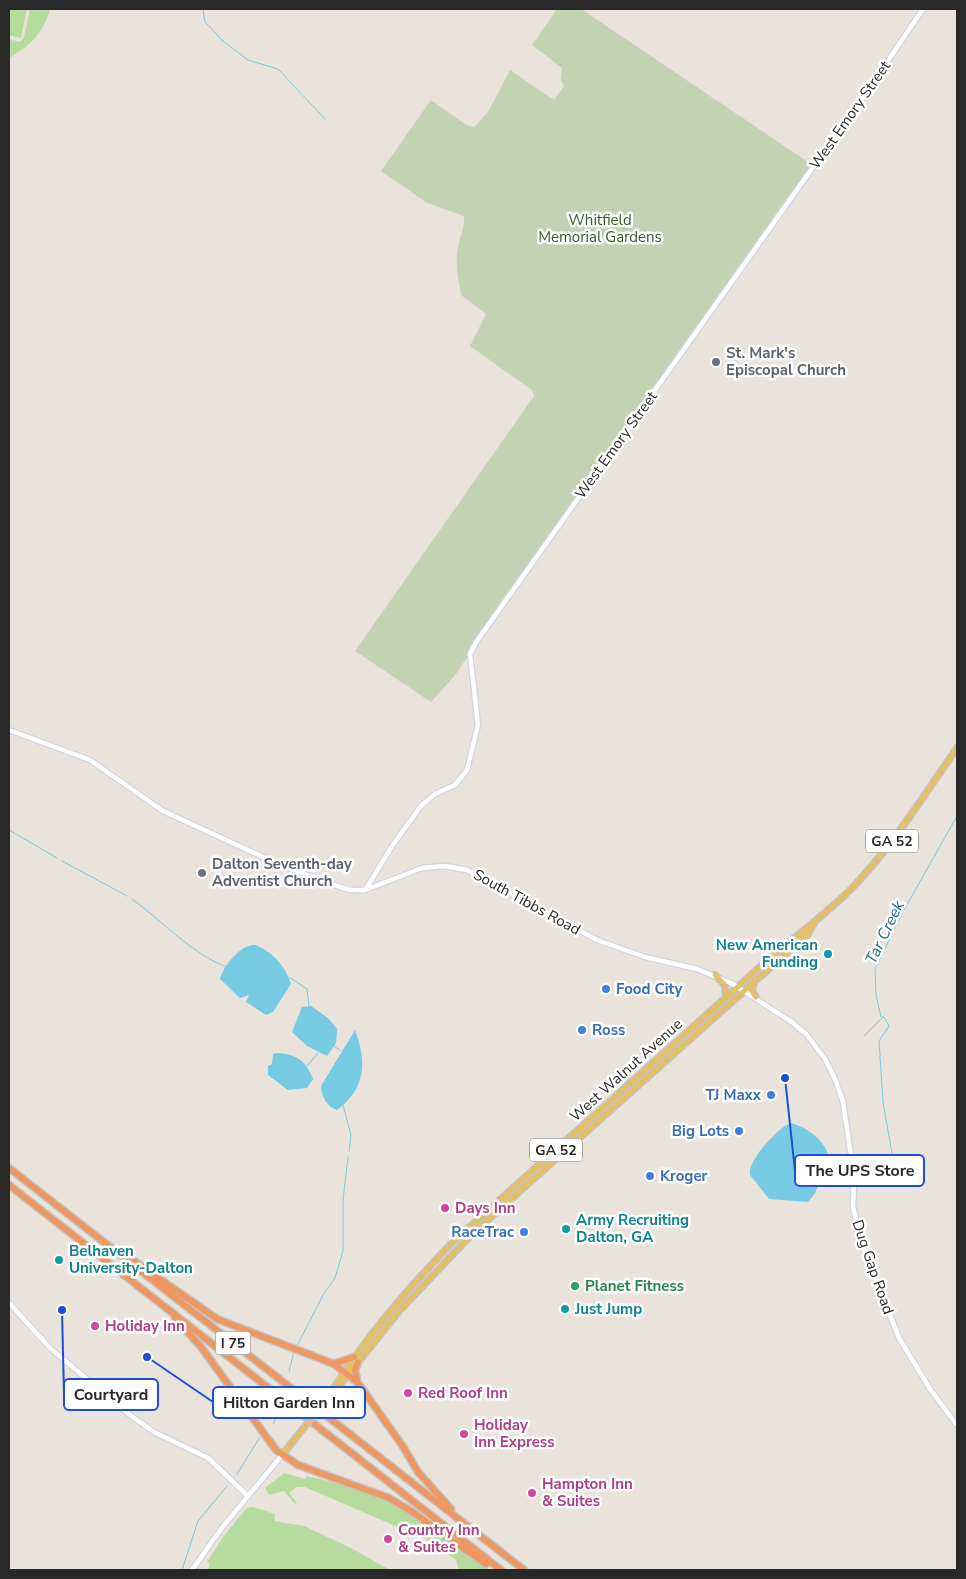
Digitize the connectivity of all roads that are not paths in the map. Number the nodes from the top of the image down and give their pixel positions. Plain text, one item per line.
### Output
1 (923, 9) edge
2 (9, 730) edge
3 (957, 748) edge
4 (365, 890) junction
5 (813, 924) junction
6 (715, 975) junction
7 (754, 982) junction
8 (738, 987) junction
9 (744, 991) junction
10 (756, 997) junction
11 (726, 998) junction
12 (9, 1168) edge
13 (9, 1185) edge
14 (106, 1244) junction
15 (9, 1303) edge
16 (170, 1311) junction
17 (356, 1359) junction
18 (334, 1364) junction
19 (346, 1372) junction
20 (358, 1383) junction
21 (957, 1425) edge
22 (282, 1455) junction
23 (248, 1496) junction
24 (457, 1518) junction
25 (192, 1570) edge
26 (497, 1570) edge
27 (501, 1570) edge
28 (524, 1570) edge

1 - 4 street, West Emory Street
2 - 4 street, South Tibbs Road
3 - 5 main road, West Walnut Avenue / GA 52
4 - 6 street, South Tibbs Road
5 - 7 main road, West Walnut Avenue / GA 52
5 - 8 main road, West Walnut Avenue / GA 52
6 - 8 street, South Tibbs Road
6 - 11 main road
7 - 9 main road, West Walnut Avenue / GA 52
7 - 10 main road
8 - 9 street, Dug Gap Road
8 - 11 main road, West Walnut Avenue / GA 52
9 - 10 street, Dug Gap Road
9 - 17 main road, West Walnut Avenue / GA 52
10 - 21 street, Dug Gap Road
11 - 17 main road, West Walnut Avenue / GA 52
12 - 14 highway, I 75
13 - 16 highway, I 75
14 - 18 highway
14 - 24 highway, I 75
15 - 23 street
16 - 22 highway
16 - 27 highway, I 75
17 - 18 highway
17 - 19 main road, West Walnut Avenue / GA 52
17 - 20 highway
18 - 19 highway
19 - 20 highway
19 - 22 main road, West Walnut Avenue / GA 52, bridge
20 - 24 highway
22 - 23 street
22 - 26 highway
23 - 25 street
24 - 28 highway, I 75

